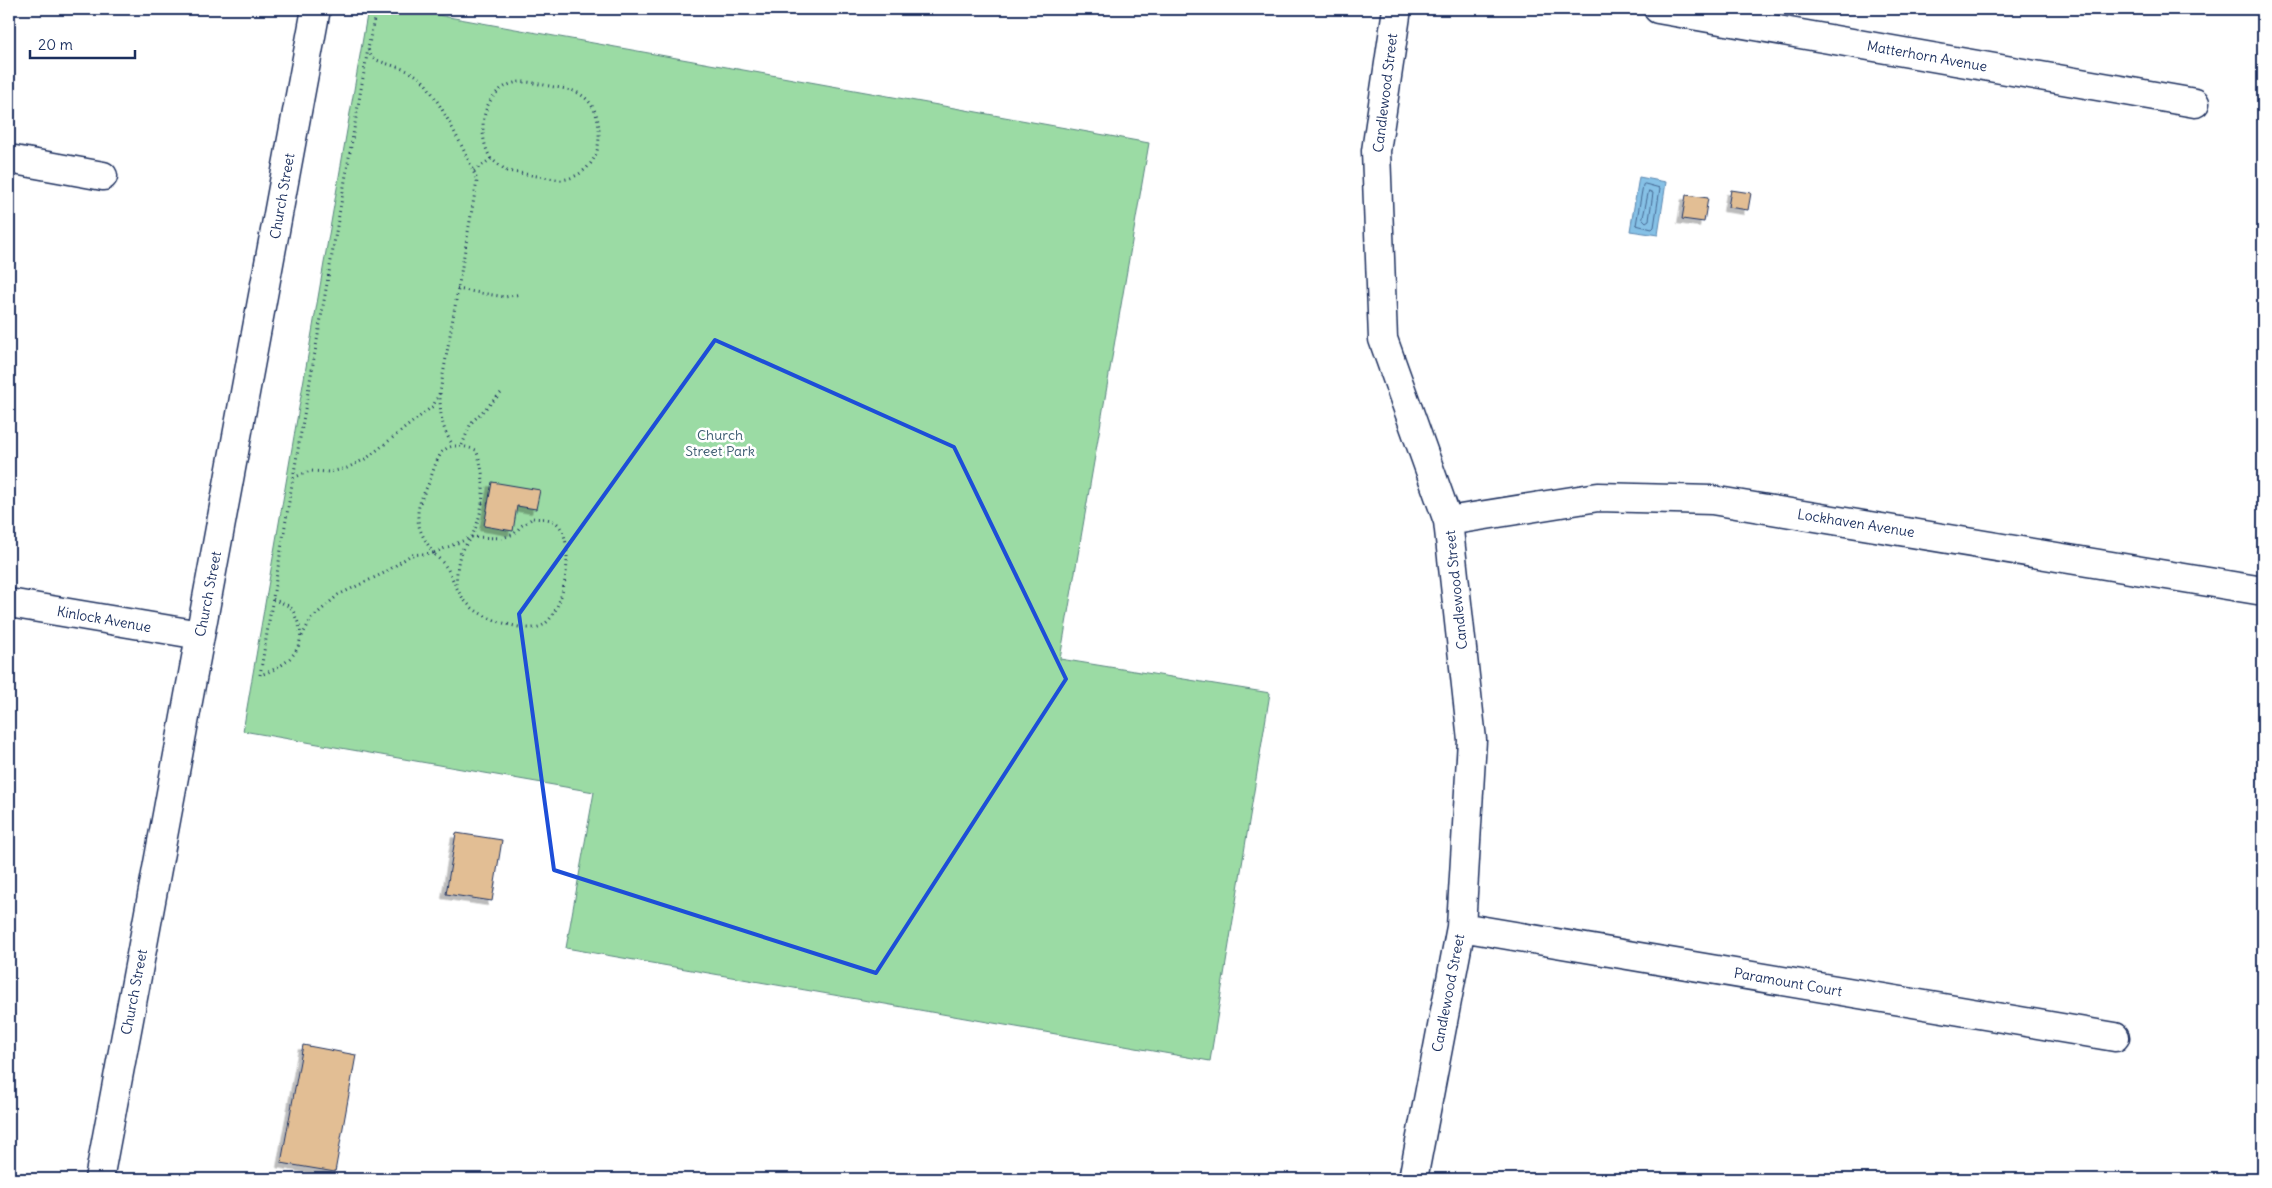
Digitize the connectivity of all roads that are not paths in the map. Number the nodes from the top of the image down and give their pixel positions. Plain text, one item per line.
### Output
1 (316, 9) edge
2 (1396, 9) edge
3 (1658, 9) edge
4 (2195, 104) dead end
5 (9, 159) edge
6 (103, 176) dead end
7 (1448, 521) junction
8 (2263, 590) edge
9 (9, 604) edge
10 (200, 636) junction
11 (1461, 927) junction
12 (2115, 1037) dead end
13 (99, 1179) edge
14 (1413, 1179) edge

1 - 10 street, Church Street
2 - 7 street, Candlewood Street
3 - 4 street, Matterhorn Avenue
5 - 6 street
7 - 8 street, Lockhaven Avenue
7 - 11 street, Candlewood Street
9 - 10 street, Kinlock Avenue
10 - 13 street, Church Street
11 - 12 street, Paramount Court
11 - 14 street, Candlewood Street

